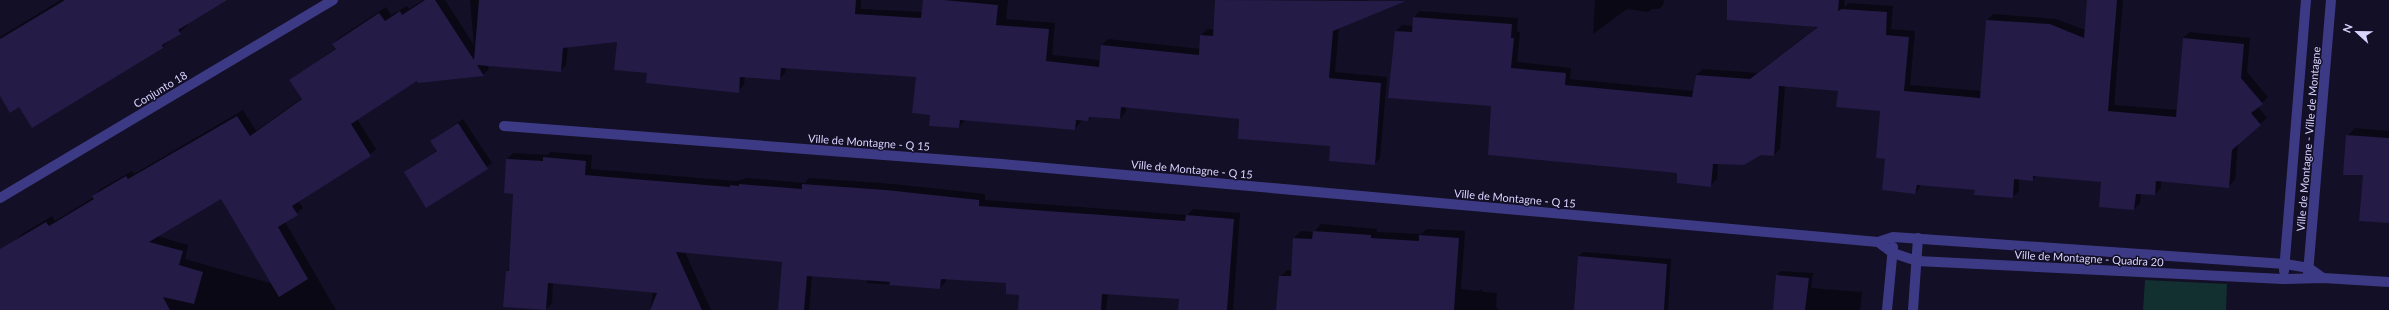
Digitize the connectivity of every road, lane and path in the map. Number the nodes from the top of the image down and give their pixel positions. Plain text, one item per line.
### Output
1 (333, 0) edge
2 (2306, 0) edge
3 (2331, 0) edge
4 (504, 126) dead end
5 (0, 198) edge
6 (1893, 237) junction
7 (1918, 238) junction
8 (1878, 242) junction
9 (1893, 253) junction
10 (1917, 261) junction
11 (2285, 264) junction
12 (2309, 268) junction
13 (2324, 278) junction
14 (2284, 279) junction
15 (2308, 280) junction
16 (2389, 282) edge
17 (1887, 310) edge
18 (1913, 310) edge

1 - 5 street, Conjunto 18
2 - 11 street, Ville de Montagne - Ville de Montagne
3 - 12 street, Ville de Montagne - Ville de Montagne
4 - 8 street, Ville de Montagne - Q 15
6 - 7 street
6 - 8 street, Ville de Montagne - Q 15
6 - 9 street
7 - 10 street
7 - 11 street
8 - 9 street
9 - 10 street, Ville de Montagne - Quadra 20
9 - 17 street
10 - 14 street, Ville de Montagne - Quadra 20
10 - 18 street
11 - 12 street
11 - 14 street, Ville de Montagne - Ville de Montagne
12 - 13 street
12 - 15 street, Ville de Montagne - Ville de Montagne
13 - 15 street, Ville de Montagne - Quadra 20
13 - 16 street, Ville de Montagne - Quadra 20
14 - 15 street, Ville de Montagne - Quadra 20

